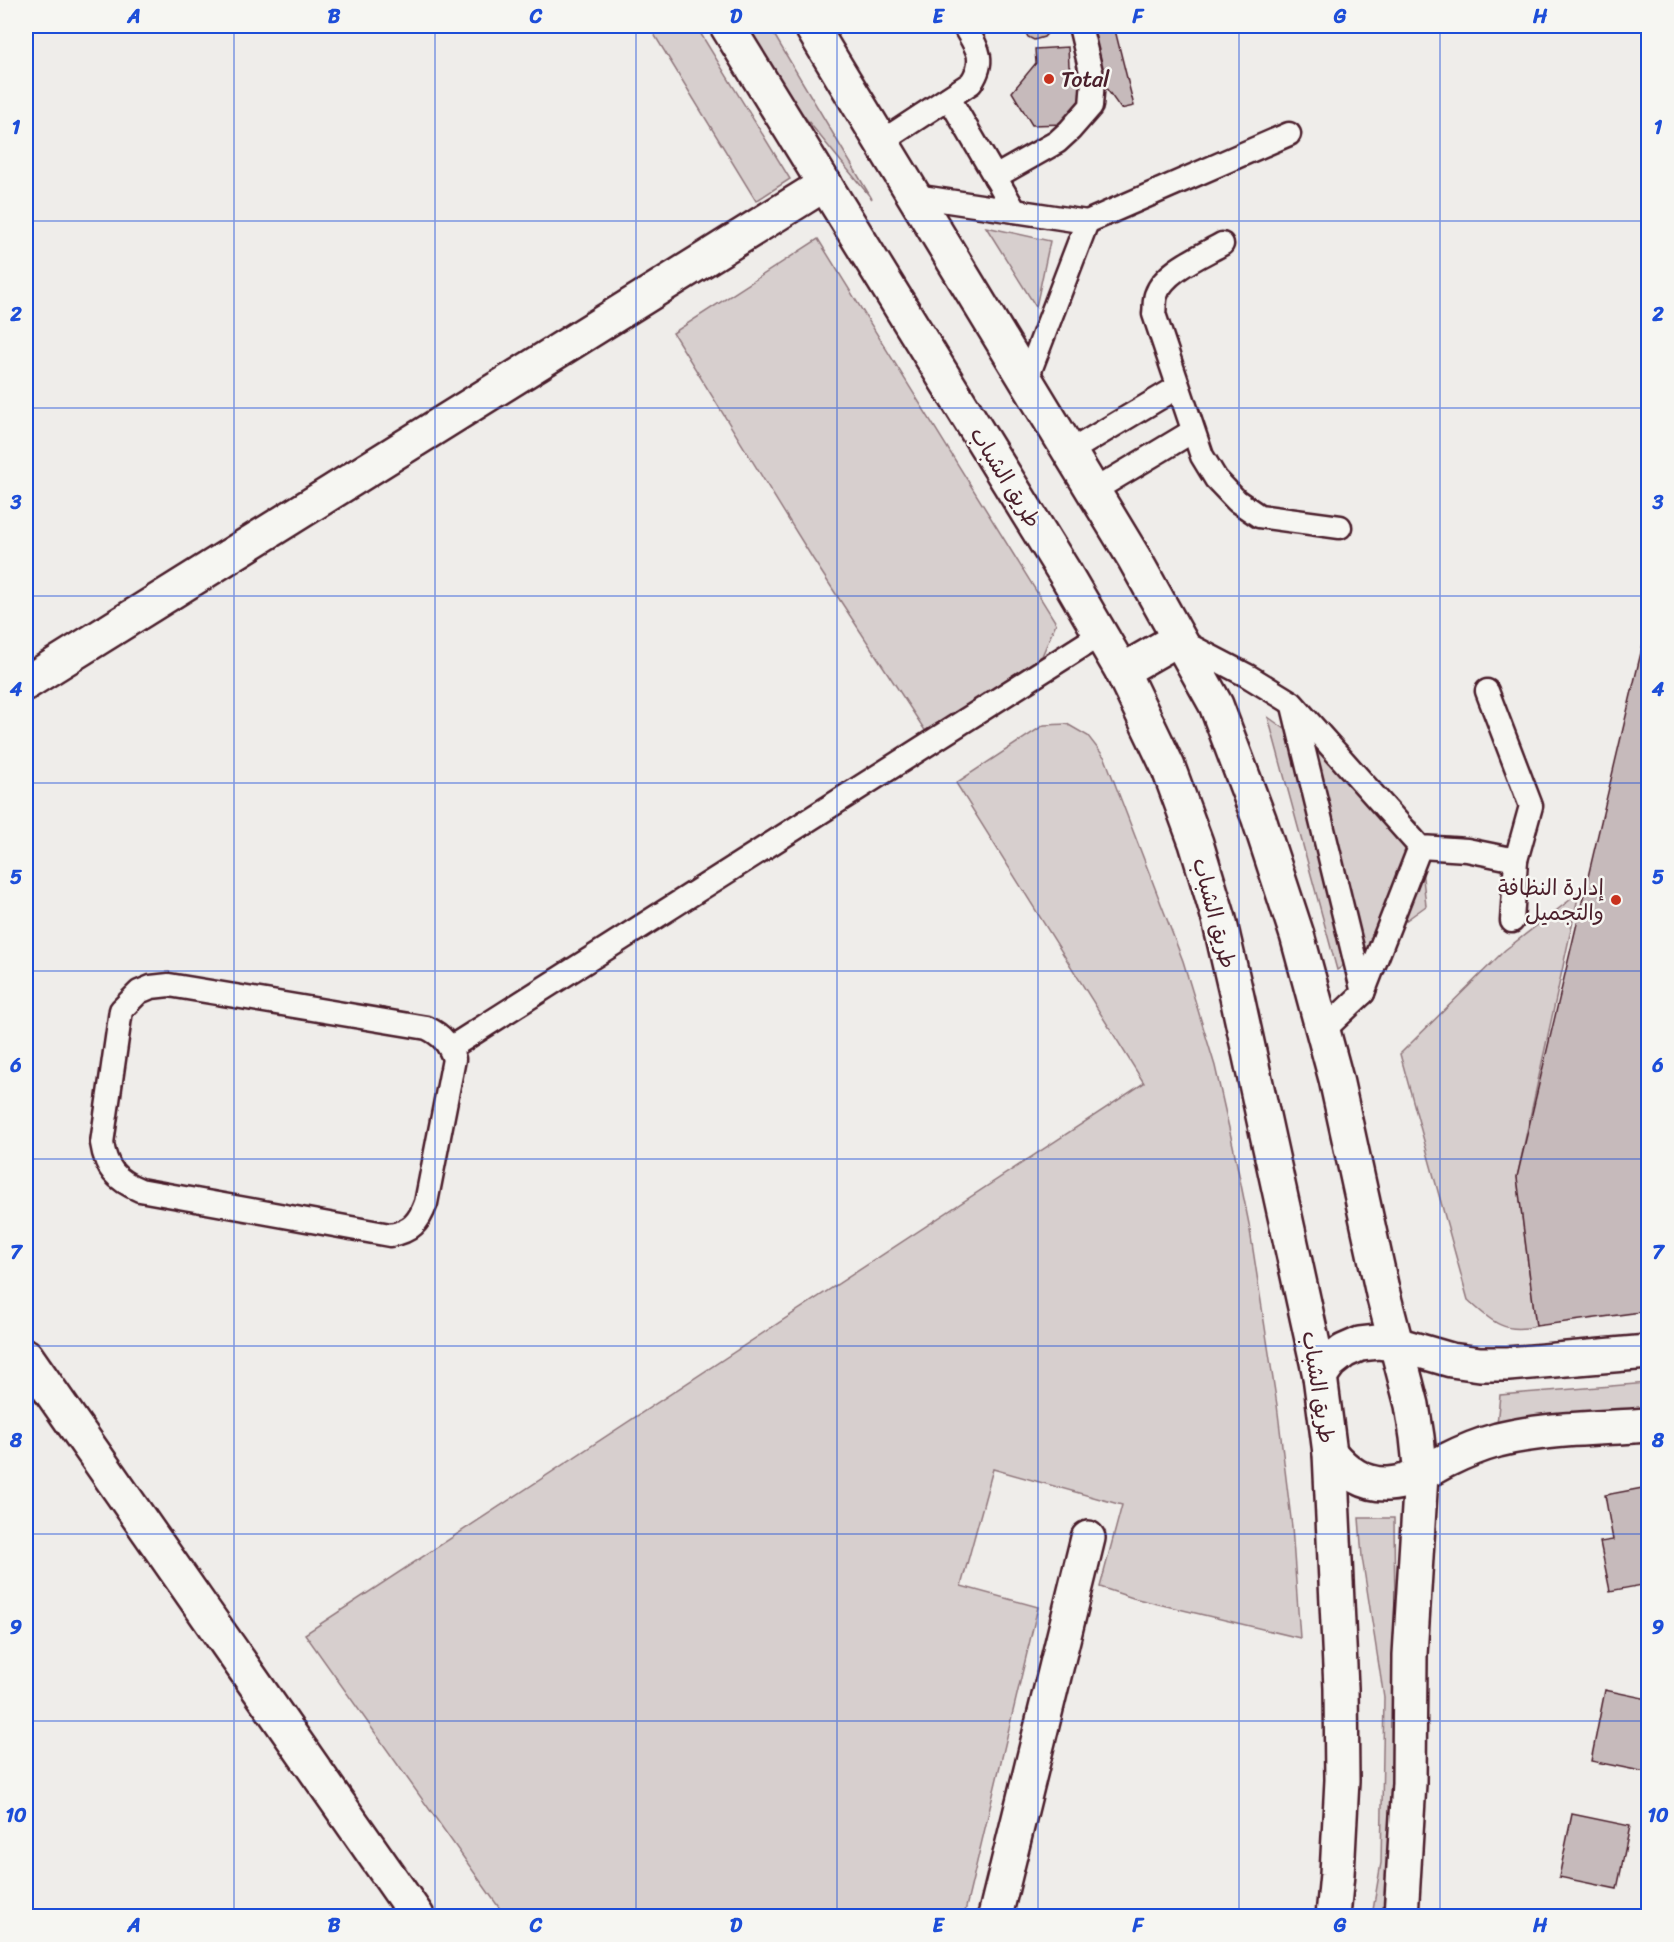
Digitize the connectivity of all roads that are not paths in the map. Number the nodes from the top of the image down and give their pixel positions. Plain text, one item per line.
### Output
1 (727, 26) edge
2 (811, 26) edge
3 (964, 26) edge
4 (1080, 26) edge
5 (949, 98) junction
6 (1289, 134) dead end
7 (881, 142) junction
8 (995, 177) junction
9 (825, 184) junction
10 (915, 196) junction
11 (1015, 211) junction
12 (1087, 222) junction
13 (1222, 244) dead end
14 (1026, 381) junction
15 (1178, 387) junction
16 (1193, 430) junction
17 (1069, 452) junction
18 (1093, 491) junction
19 (1340, 527) dead end
20 (1101, 634) junction
21 (1178, 639) junction
22 (1122, 671) junction
23 (26, 683) edge
24 (1486, 691) dead end
25 (1292, 703) junction
26 (1420, 847) junction
27 (1516, 860) junction
28 (1512, 921) dead end
29 (1364, 993) junction
30 (1324, 1030) junction
31 (450, 1048) junction
32 (1396, 1344) junction
33 (1648, 1352) edge
34 (26, 1356) edge
35 (1320, 1376) junction
36 (1648, 1425) edge
37 (1330, 1453) junction
38 (1420, 1475) junction
39 (1088, 1538) dead end
40 (417, 1917) edge
41 (994, 1917) edge
42 (1333, 1917) edge
43 (1401, 1917) edge

1 - 9 main road, طريق الشباب
2 - 7 main road
3 - 5 lane
4 - 8 lane
5 - 7 lane
5 - 8 lane
6 - 12 lane
7 - 10 main road
8 - 11 lane
9 - 20 main road, طريق الشباب
9 - 23 main road
10 - 11 lane
10 - 14 main road
11 - 12 lane
12 - 14 lane
13 - 15 lane
14 - 17 main road
15 - 16 lane
15 - 17 lane
16 - 18 lane
16 - 19 lane
17 - 18 main road
18 - 21 main road
20 - 22 main road, طريق الشباب
20 - 31 lane
21 - 22 main road
21 - 25 lane
21 - 30 main road
22 - 35 main road, طريق الشباب
24 - 27 lane
25 - 26 lane
25 - 29 lane
26 - 27 lane
26 - 29 lane
27 - 28 lane
29 - 30 lane
30 - 32 main road
31 - 31 lane
32 - 33 main road
32 - 35 main road
32 - 38 main road
34 - 40 main road
35 - 37 main road, طريق الشباب
36 - 38 main road
37 - 38 main road
37 - 42 main road, طريق الشباب
38 - 43 main road
39 - 41 main road

